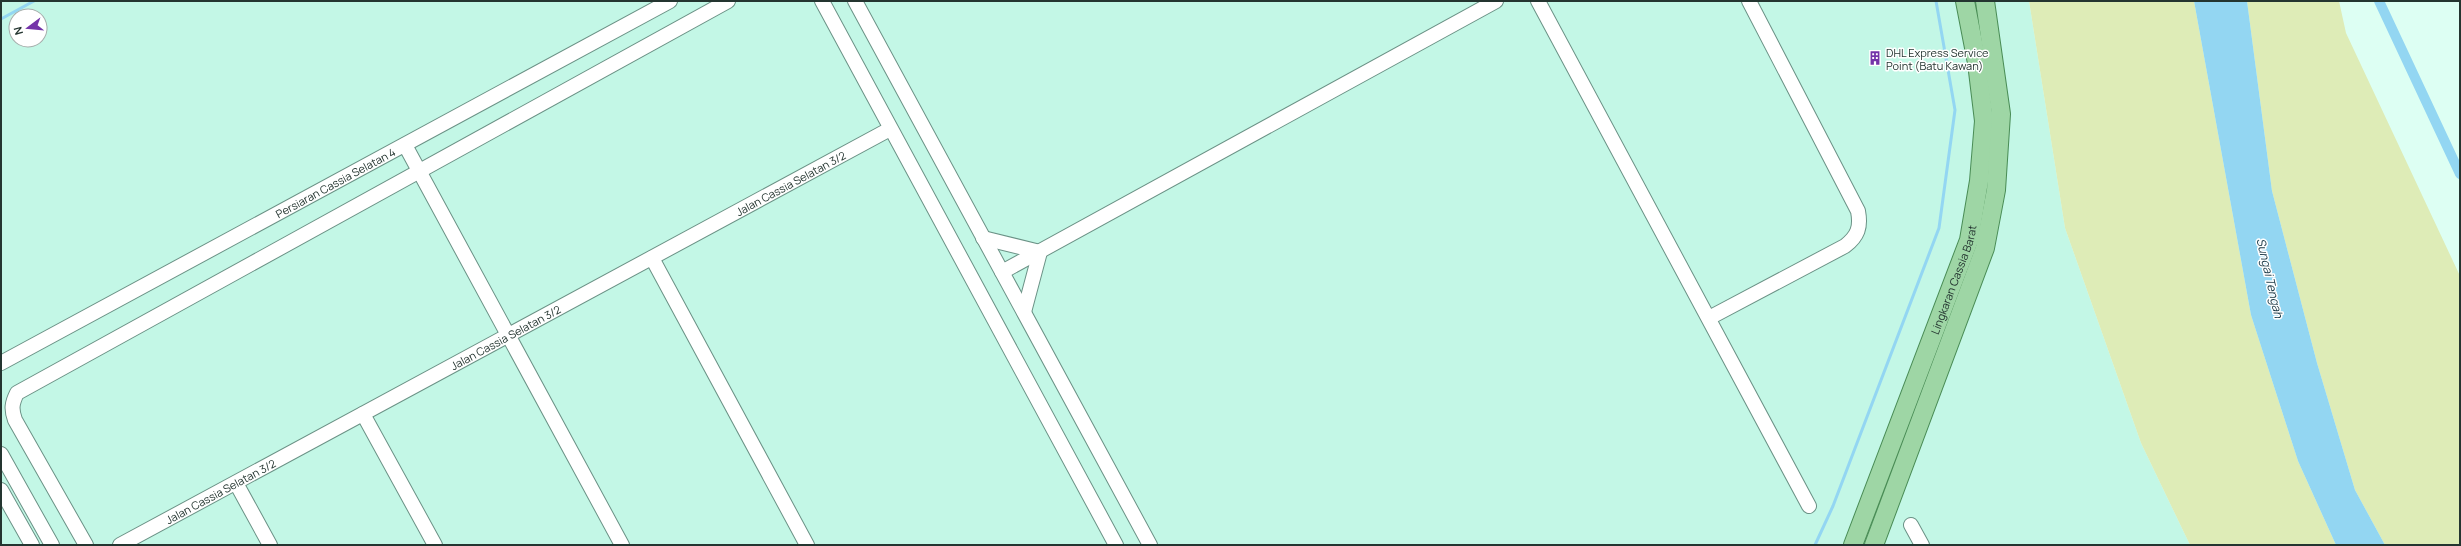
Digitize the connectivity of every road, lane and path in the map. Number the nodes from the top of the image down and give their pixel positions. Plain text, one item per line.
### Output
1 (670, 1) edge
2 (728, 1) edge
3 (822, 1) edge
4 (855, 1) edge
5 (1496, 1) edge
6 (1538, 1) edge
7 (1749, 1) edge
8 (1965, 1) edge
9 (1985, 1) edge
10 (890, 129) junction
11 (405, 145) junction
12 (420, 172) junction
13 (983, 238) junction
14 (1040, 252) junction
15 (652, 258) junction
16 (1002, 272) junction
17 (1024, 312) junction
18 (1709, 318) junction
19 (508, 336) junction
20 (1, 363) edge
21 (363, 414) junction
22 (1, 454) edge
23 (236, 482) junction
24 (1, 490) edge
25 (1809, 506) dead end
26 (1911, 525) dead end
27 (32, 545) edge
28 (52, 545) edge
29 (86, 545) edge
30 (120, 545) edge
31 (270, 545) edge
32 (434, 545) edge
33 (622, 545) edge
34 (807, 545) edge
35 (1116, 545) edge
36 (1150, 545) edge
37 (1853, 545) edge
38 (1874, 545) edge
39 (1922, 545) edge

1 - 11 street, Persiaran Cassia Selatan 4
2 - 12 street
3 - 10 street
4 - 13 street
5 - 14 street
6 - 18 street
7 - 18 street
8 - 37 main road, Lingkaran Cassia Barat
9 - 38 main road, Lingkaran Cassia Barat
10 - 15 street, Jalan Cassia Selatan 3/2
10 - 35 street
11 - 12 street
11 - 20 street, Persiaran Cassia Selatan 4
12 - 19 street
12 - 29 street
13 - 14 street
13 - 16 street
14 - 16 street
14 - 17 street
15 - 19 street, Jalan Cassia Selatan 3/2
15 - 34 street
16 - 17 street
17 - 36 street
18 - 25 street
19 - 21 street, Jalan Cassia Selatan 3/2
19 - 33 street
21 - 23 street, Jalan Cassia Selatan 3/2
21 - 32 street
22 - 28 street
23 - 30 street, Jalan Cassia Selatan 3/2
23 - 31 street
24 - 27 street
26 - 39 street

